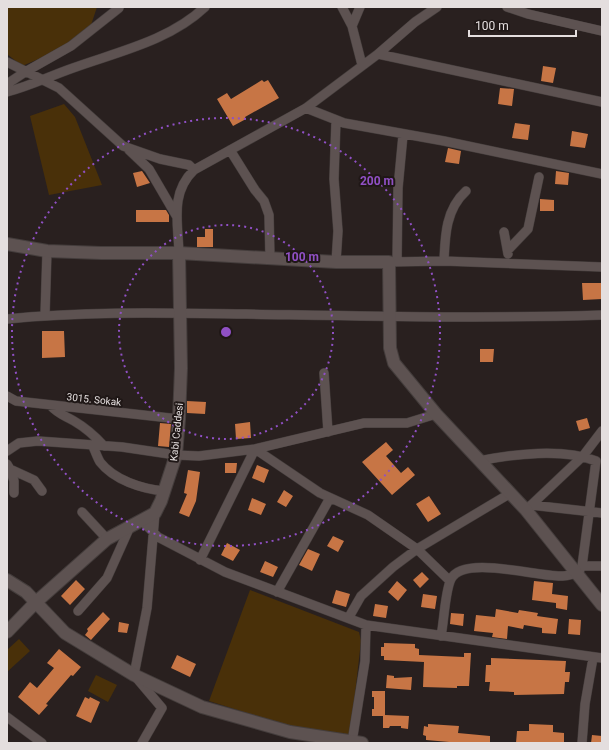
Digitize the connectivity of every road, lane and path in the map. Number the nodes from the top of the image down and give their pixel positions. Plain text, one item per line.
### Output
1 (204, 7) edge
2 (342, 7) edge
3 (360, 7) edge
4 (437, 7) edge
5 (507, 7) edge
6 (119, 8) dead end
7 (352, 26) junction
8 (602, 31) edge
9 (378, 54) junction
10 (7, 62) edge
11 (362, 66) junction
12 (25, 72) junction
13 (43, 80) junction
14 (7, 84) edge
15 (7, 92) edge
16 (602, 102) edge
17 (306, 108) junction
18 (336, 120) junction
19 (403, 134) junction
20 (123, 146) junction
21 (230, 150) junction
22 (194, 170) junction
23 (602, 174) edge
24 (539, 177) dead end
25 (466, 191) dead end
26 (177, 217) junction
27 (504, 232) dead end
28 (7, 244) edge
29 (508, 250) junction
30 (47, 251) junction
31 (179, 253) junction
32 (270, 258) junction
33 (444, 261) junction
34 (336, 262) junction
35 (393, 262) junction
36 (508, 264) junction
37 (602, 267) edge
38 (180, 314) junction
39 (45, 315) junction
40 (602, 315) edge
41 (390, 316) junction
42 (7, 318) edge
43 (324, 373) dead end
44 (7, 396) edge
45 (50, 406) junction
46 (436, 414) junction
47 (179, 419) junction
48 (602, 431) edge
49 (328, 432) junction
50 (92, 445) junction
51 (104, 446) junction
52 (255, 449) junction
53 (7, 451) edge
54 (176, 455) junction
55 (584, 456) junction
56 (479, 461) junction
57 (599, 461) edge
58 (8, 466) edge
59 (42, 491) dead end
60 (164, 491) junction
61 (14, 493) dead end
62 (509, 494) junction
63 (330, 498) junction
64 (529, 508) junction
65 (82, 512) dead end
66 (589, 512) junction
67 (155, 513) junction
68 (602, 513) edge
69 (142, 521) junction
70 (129, 529) junction
71 (152, 532) junction
72 (107, 539) junction
73 (417, 549) junction
74 (200, 560) junction
75 (602, 566) edge
76 (580, 570) junction
77 (7, 580) edge
78 (450, 581) junction
79 (277, 592) junction
80 (35, 603) junction
81 (602, 605) edge
82 (78, 611) dead end
83 (349, 617) junction
84 (366, 624) junction
85 (7, 632) edge
86 (441, 636) junction
87 (598, 658) edge
88 (134, 675) junction
89 (7, 717) edge
90 (339, 741) edge
91 (357, 742) edge
92 (42, 743) edge
93 (142, 743) edge
94 (582, 743) edge

1 - 13 street
2 - 7 street
3 - 7 street
4 - 9 street
5 - 8 street
6 - 12 street
7 - 11 street
9 - 11 street
9 - 16 street
10 - 12 street
11 - 17 street
12 - 13 street
12 - 14 street
13 - 15 street
13 - 20 street
17 - 18 street
17 - 21 street
18 - 19 street
18 - 34 street
19 - 23 street
19 - 35 street
20 - 22 street
20 - 26 street
21 - 22 street
21 - 32 street
22 - 26 street
24 - 29 street
25 - 33 street
26 - 31 street
27 - 29 street
28 - 30 street
29 - 36 street
30 - 31 street
30 - 39 street
31 - 32 street
31 - 38 street, Kabi Caddesi
32 - 34 street
33 - 35 street
33 - 36 street
34 - 35 street
35 - 41 street
36 - 37 street
38 - 39 street
38 - 41 street
38 - 47 street, Kabi Caddesi
39 - 42 street
40 - 41 street
41 - 46 street
43 - 49 street
44 - 45 street, 3015. Sokak
45 - 47 street, 3015. Sokak
45 - 51 street
46 - 49 street
46 - 56 street
47 - 54 street, Kabi Caddesi
48 - 55 street
49 - 52 street
50 - 51 street
50 - 53 street
50 - 60 street
51 - 54 street
52 - 54 street
52 - 63 street
52 - 74 street
54 - 60 street, Kabi Caddesi
55 - 56 street
55 - 57 street
55 - 64 street
56 - 62 street
57 - 66 street
58 - 59 street
58 - 61 street
60 - 67 street, Kabi Caddesi
62 - 64 street
62 - 73 street
63 - 73 street
63 - 79 street
64 - 66 street
64 - 76 street
65 - 72 street
66 - 68 street
66 - 76 street
67 - 69 street
67 - 71 street
69 - 70 street
69 - 71 street
70 - 72 street
70 - 82 street
71 - 74 street
71 - 88 street
72 - 80 street
73 - 78 street
73 - 83 street
74 - 79 street
75 - 76 street
76 - 78 street
76 - 81 street
77 - 80 street
78 - 86 street
79 - 83 street
80 - 85 street
80 - 88 street
83 - 84 street
84 - 86 street
84 - 91 street
86 - 87 street
87 - 94 street
88 - 90 street
88 - 93 street
89 - 92 street
90 - 91 street

